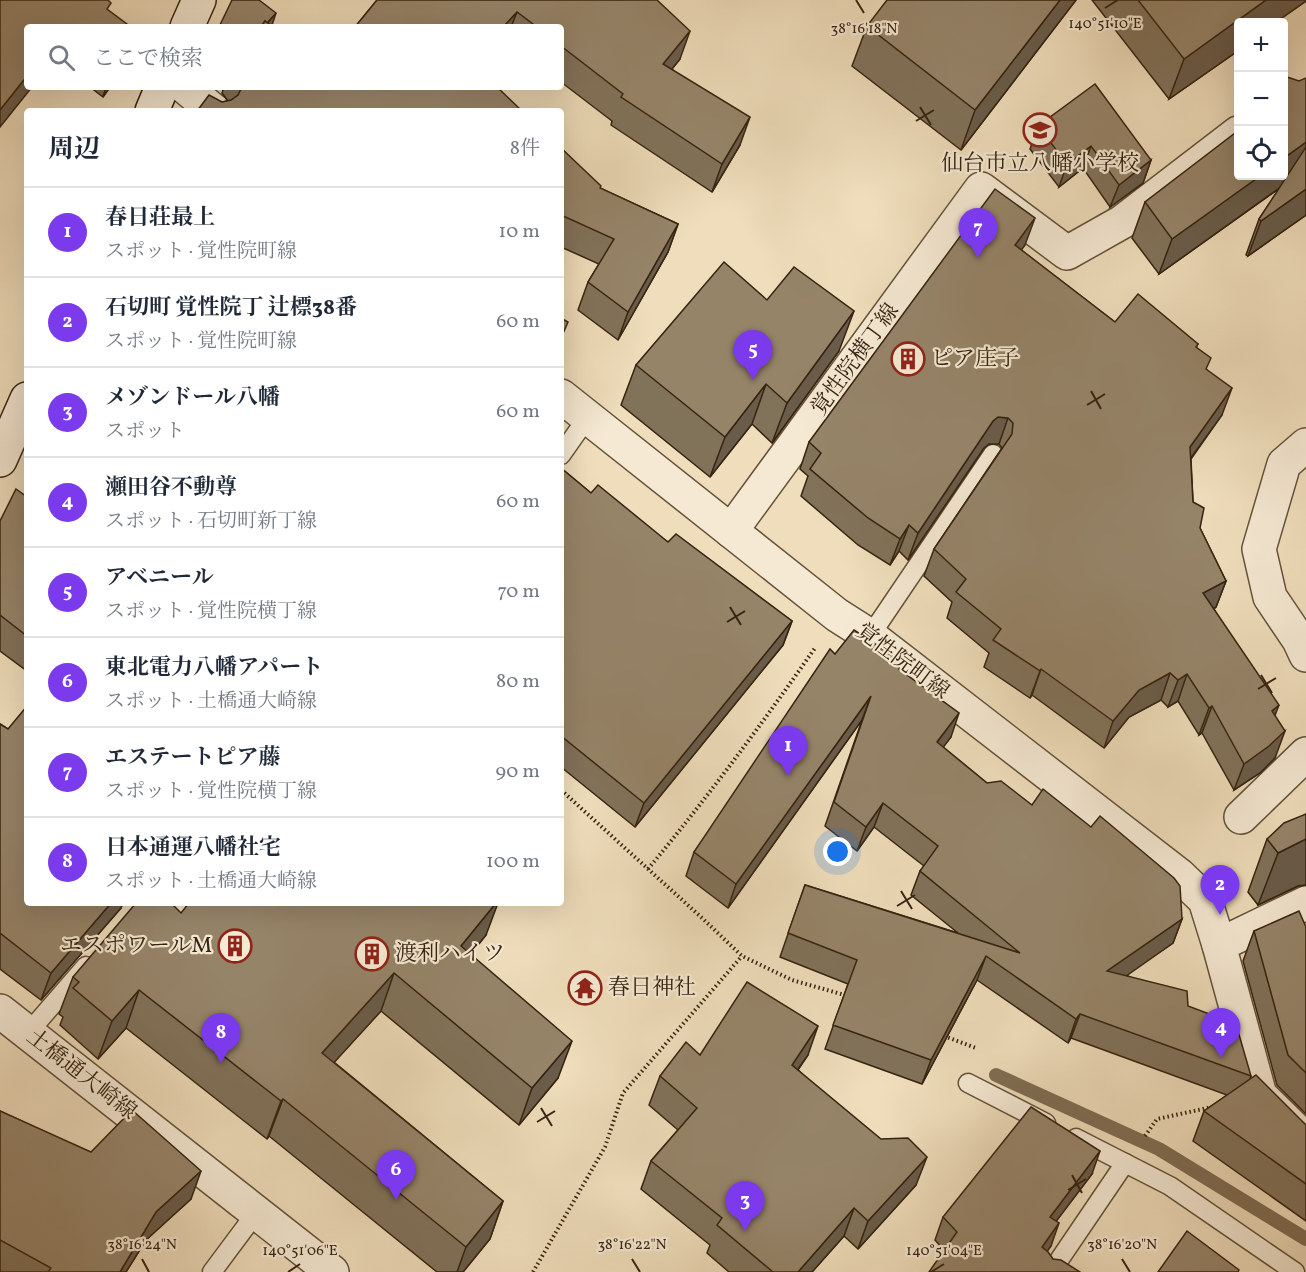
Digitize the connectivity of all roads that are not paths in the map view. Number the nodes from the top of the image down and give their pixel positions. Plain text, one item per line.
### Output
1 (199, 0) edge
2 (189, 24) edge
3 (161, 90) edge
4 (189, 90) edge
5 (153, 108) edge
6 (210, 108) edge
7 (1234, 137) edge
8 (564, 399) edge
9 (24, 406) edge
10 (587, 418) junction
11 (1306, 446) edge
12 (564, 450) edge
13 (993, 454) dead end
14 (0, 460) edge
15 (731, 531) junction
16 (870, 636) junction
17 (1306, 655) edge
18 (1306, 754) edge
19 (1241, 817) dead end
20 (1306, 903) edge
21 (1220, 945) junction
22 (95, 955) edge
23 (0, 1011) edge
24 (28, 1033) junction
25 (968, 1083) dead end
26 (1306, 1140) edge
27 (1125, 1163) junction
28 (256, 1213) junction
29 (212, 1272) edge
30 (332, 1272) edge
31 (1051, 1272) edge
32 (1295, 1272) edge

1 - 2 street
3 - 5 street
4 - 6 street
7 - 15 street, 覚性院横丁線
8 - 10 street, 覚性院町線
9 - 14 street
10 - 12 lane
10 - 15 street, 覚性院町線
11 - 17 street
13 - 16 lane
15 - 16 street, 覚性院町線
16 - 21 street, 覚性院町線
18 - 19 street
20 - 21 street
21 - 26 street, 覚性院町線
22 - 24 lane
23 - 24 street, 土橋通大崎線
24 - 28 street, 土橋通大崎線
25 - 27 lane
27 - 31 lane
27 - 32 lane
28 - 29 lane
28 - 30 street, 土橋通大崎線

